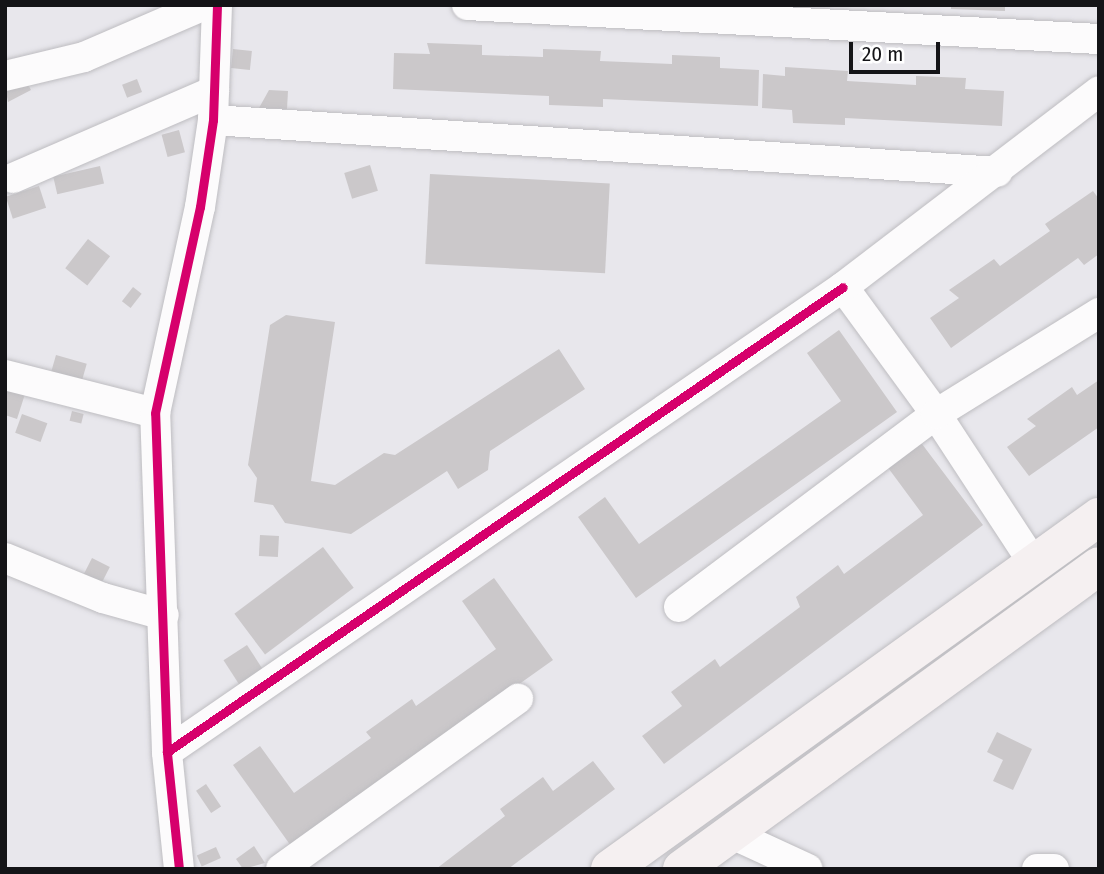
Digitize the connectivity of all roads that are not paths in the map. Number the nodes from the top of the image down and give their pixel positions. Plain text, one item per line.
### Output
1 (205, 5) edge
2 (217, 5) edge
3 (467, 5) edge
4 (1099, 39) edge
5 (5, 76) edge
6 (1099, 91) edge
7 (214, 106) junction
8 (997, 172) junction
9 (13, 178) dead end
10 (843, 287) junction
11 (1099, 313) edge
12 (5, 376) edge
13 (155, 413) junction
14 (936, 414) junction
15 (1099, 517) edge
16 (5, 558) edge
17 (1034, 564) junction
18 (1099, 566) edge
19 (680, 607) dead end
20 (163, 615) junction
21 (518, 699) dead end
22 (167, 752) junction
23 (723, 788) junction
24 (749, 824) junction
25 (179, 869) edge
26 (281, 869) edge
27 (610, 869) edge
28 (682, 869) edge
29 (808, 869) edge
30 (1037, 869) edge
31 (1055, 869) edge

1 - 5 street
2 - 7 street
3 - 4 street
6 - 8 street
7 - 8 street
7 - 9 street
7 - 13 street
8 - 10 street
10 - 14 street
10 - 22 street
11 - 14 street
12 - 13 street
13 - 20 street
14 - 17 street
14 - 19 street
15 - 17 main road
16 - 20 street
17 - 23 main road
18 - 24 main road
20 - 22 street
21 - 26 street
22 - 25 street
23 - 24 main road
23 - 27 main road
24 - 28 main road
24 - 29 street
30 - 31 street

